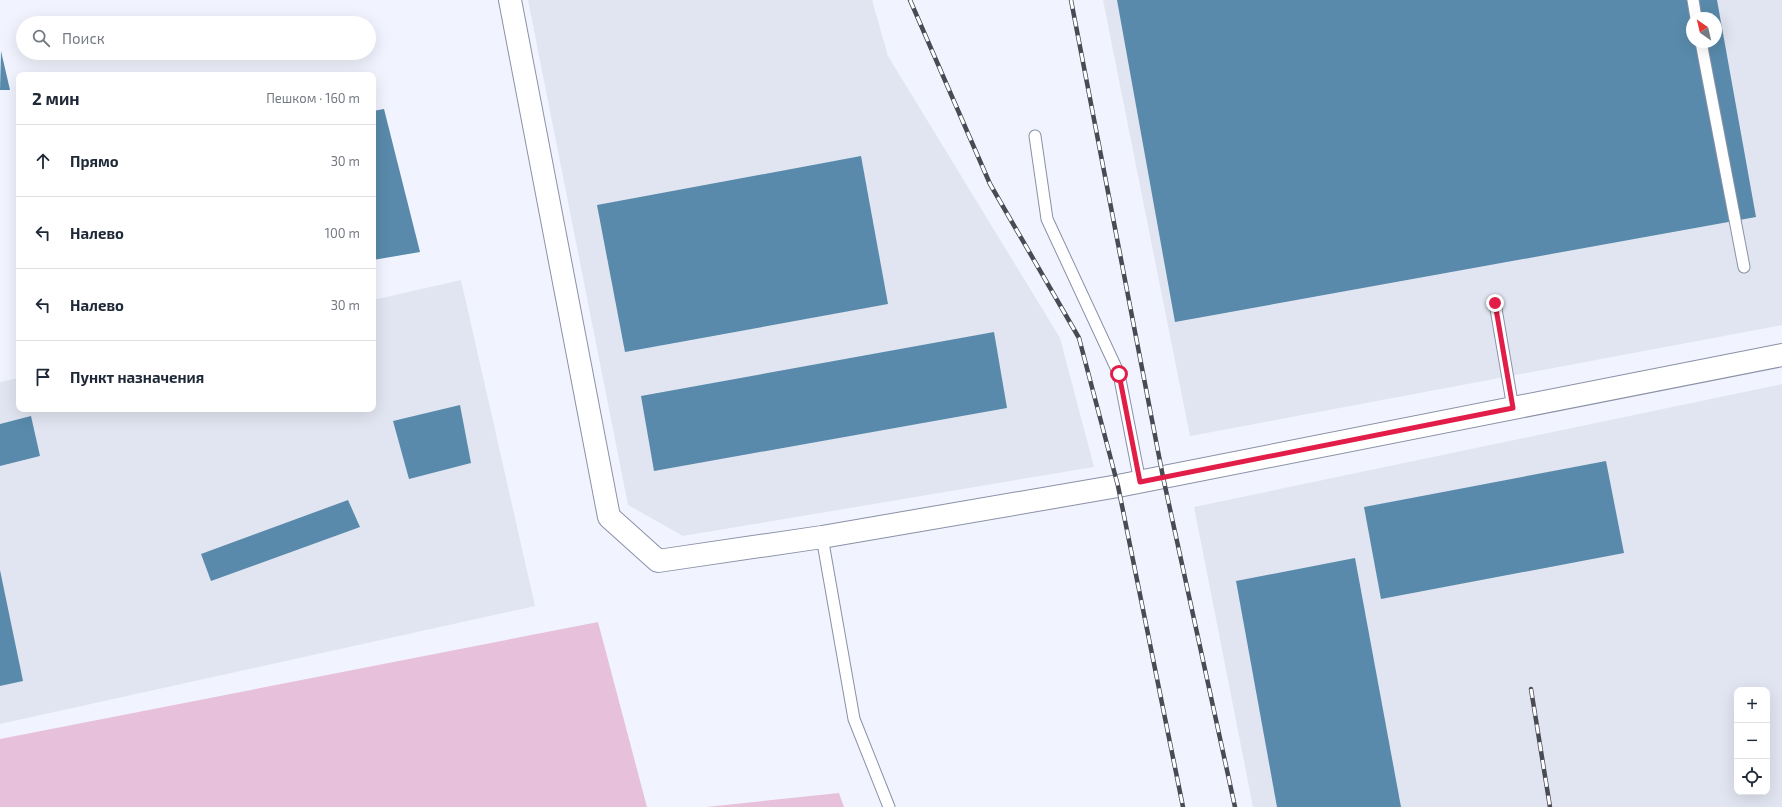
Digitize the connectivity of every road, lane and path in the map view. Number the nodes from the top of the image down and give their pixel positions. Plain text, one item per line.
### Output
1 (510, 0) edge
2 (1693, 0) edge
3 (1695, 12) edge
4 (1702, 48) edge
5 (1035, 136) dead end
6 (1744, 267) dead end
7 (1495, 303) dead end
8 (1782, 355) edge
9 (1513, 408) junction
10 (1140, 482) junction
11 (822, 537) junction
12 (889, 807) edge

1 - 11 street
2 - 3 lane
4 - 6 lane
5 - 10 lane
7 - 9 lane
8 - 9 street
9 - 10 street
10 - 11 street
11 - 12 lane

